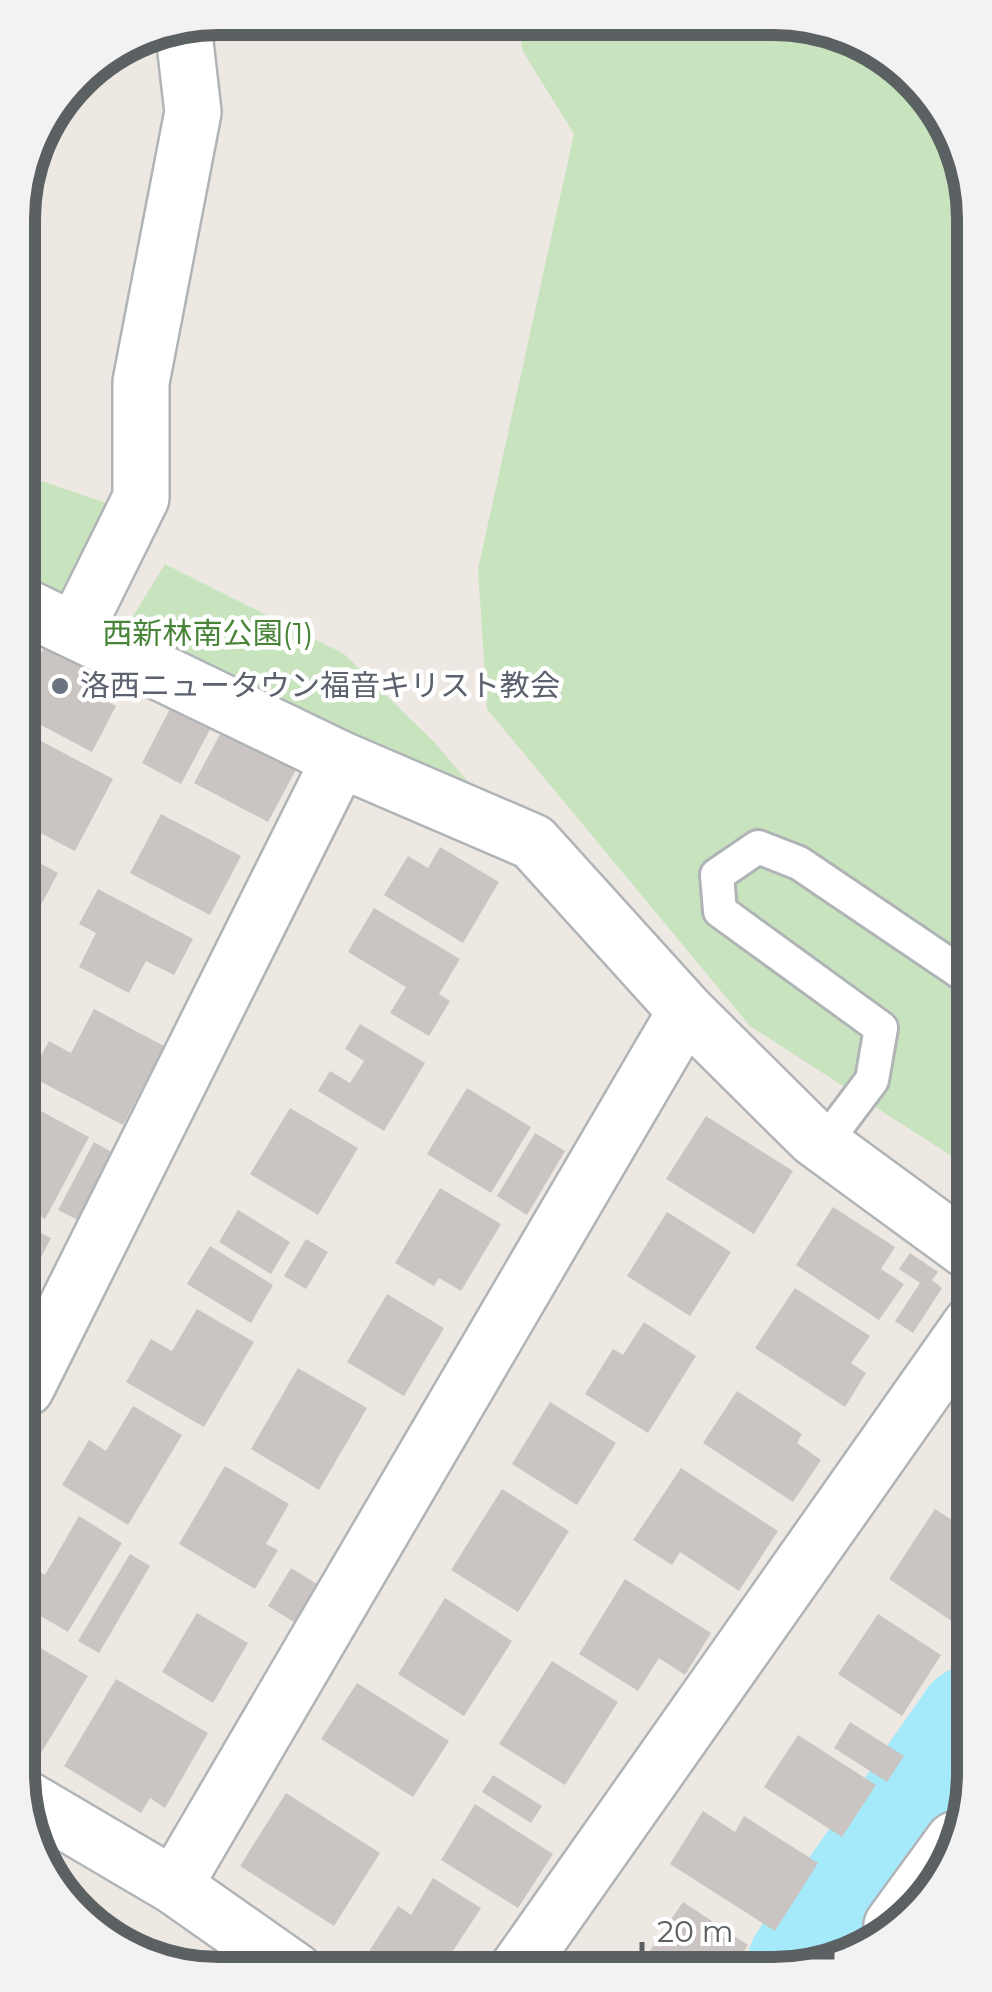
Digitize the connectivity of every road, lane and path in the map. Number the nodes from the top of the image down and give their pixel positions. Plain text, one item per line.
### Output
1 (185, 39) edge
2 (35, 610) edge
3 (75, 630) junction
4 (340, 759) junction
5 (957, 970) edge
6 (686, 1011) junction
7 (823, 1145) junction
8 (957, 1243) edge
9 (957, 1344) edge
10 (35, 1370) edge
11 (39, 1806) edge
12 (174, 1886) junction
13 (275, 1957) edge
14 (526, 1957) edge

1 - 3 street
2 - 3 street
3 - 4 street
4 - 6 street
4 - 10 street
5 - 7 lane
6 - 7 street
6 - 12 street
7 - 8 street
9 - 14 street
11 - 12 street
12 - 13 street

